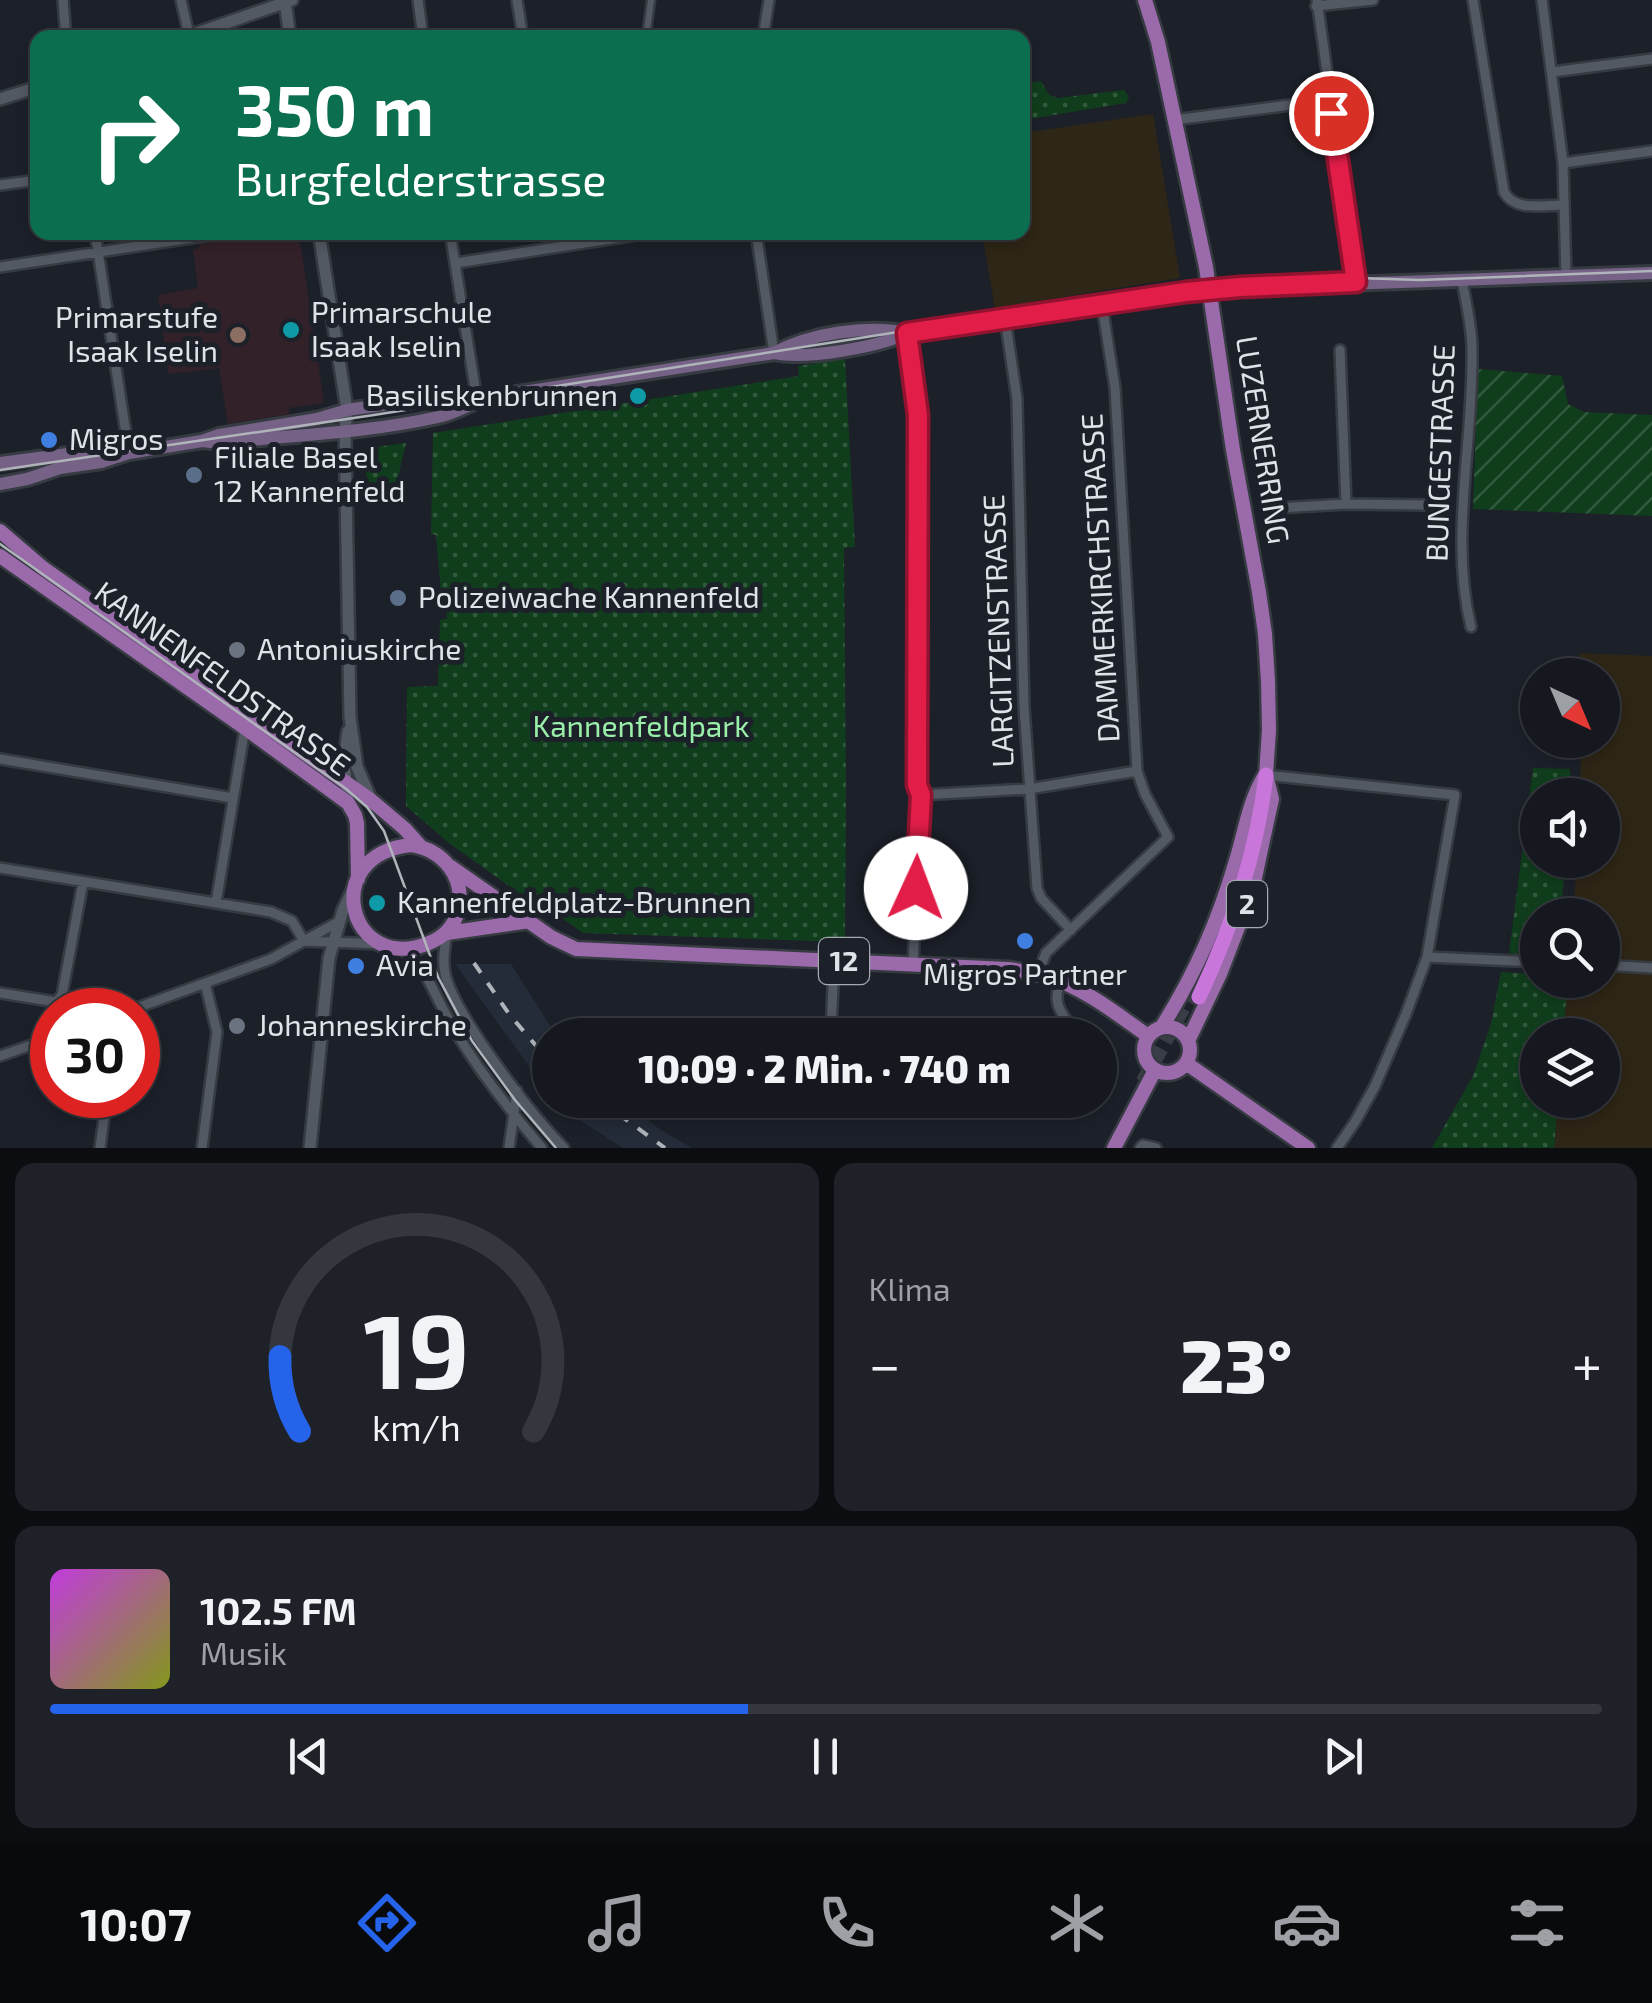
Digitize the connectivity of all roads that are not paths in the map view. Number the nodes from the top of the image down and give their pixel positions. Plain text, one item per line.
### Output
1 (63, 0) edge
2 (181, 0) edge
3 (418, 0) edge
4 (517, 0) edge
5 (652, 0) edge
6 (769, 0) edge
7 (1145, 0) edge
8 (1304, 0) edge
9 (1372, 0) edge
10 (1473, 0) edge
11 (1542, 0) edge
12 (287, 1) edge
13 (1316, 3) edge
14 (65, 30) edge
15 (185, 30) edge
16 (203, 30) edge
17 (289, 30) edge
18 (422, 30) edge
19 (522, 30) edge
20 (647, 30) edge
21 (763, 30) edge
22 (1652, 59) edge
23 (1552, 72) junction
24 (30, 90) edge
25 (0, 99) edge
26 (1329, 100) junction
27 (1174, 120) junction
28 (1652, 151) edge
29 (1563, 163) junction
30 (30, 181) edge
31 (0, 185) edge
32 (1564, 204) junction
33 (97, 240) edge
34 (181, 240) edge
35 (320, 240) edge
36 (452, 240) edge
37 (604, 240) edge
38 (757, 240) edge
39 (99, 253) junction
40 (456, 263) junction
41 (0, 267) edge
42 (1652, 273) edge
43 (1566, 276) junction
44 (1462, 280) junction
45 (1356, 282) junction
46 (1209, 290) junction
47 (1102, 305) junction
48 (1005, 318) junction
49 (907, 333) junction
50 (1340, 350) dead end
51 (774, 353) junction
52 (476, 400) junction
53 (347, 410) junction
54 (345, 430) junction
55 (202, 442) junction
56 (129, 452) junction
57 (0, 463) edge
58 (0, 484) edge
59 (1346, 504) junction
60 (1429, 504) tunnel mouth
61 (1449, 505) tunnel mouth
62 (1463, 505) junction
63 (1278, 508) dead end
64 (0, 531) edge
65 (0, 556) edge
66 (1471, 627) dead end
67 (350, 717) junction
68 (249, 722) junction
69 (0, 759) edge
70 (1137, 771) junction
71 (1266, 775) junction
72 (344, 781) junction
73 (1028, 789) junction
74 (921, 795) junction
75 (233, 798) junction
76 (372, 801) junction
77 (348, 803) junction
78 (421, 847) junction
79 (451, 867) junction
80 (0, 868) edge
81 (358, 879) junction
82 (83, 882) junction
83 (216, 903) junction
84 (340, 920) junction
85 (530, 921) junction
86 (1071, 930) junction
87 (446, 933) junction
88 (304, 941) junction
89 (333, 944) junction
90 (381, 944) junction
91 (407, 948) junction
92 (1427, 956) junction
93 (834, 961) junction
94 (1520, 961) edge
95 (913, 964) junction
96 (1620, 967) edge
97 (1652, 968) edge
98 (1038, 973) junction
99 (1061, 981) junction
100 (205, 983) junction
101 (0, 993) edge
102 (1195, 995) tunnel mouth
103 (160, 1000) edge
104 (832, 1018) edge
105 (1066, 1018) edge
106 (1154, 1032) junction
107 (1188, 1041) junction
108 (30, 1046) edge
109 (0, 1056) edge
110 (1186, 1063) junction
111 (1155, 1070) junction
112 (517, 1091) junction
113 (512, 1114) junction
114 (103, 1118) edge
115 (1142, 1147) edge
116 (100, 1148) edge
117 (202, 1148) edge
118 (310, 1148) edge
119 (509, 1148) edge
120 (542, 1148) edge
121 (564, 1148) edge
122 (1114, 1148) edge
123 (1156, 1148) edge
124 (1308, 1148) edge
125 (1337, 1148) edge

1 - 14 street
2 - 15 street
3 - 18 street
4 - 19 street
5 - 20 street
6 - 21 street
7 - 27 main road, LUZERNERRING / 2
8 - 13 street
9 - 13 street
10 - 32 street
11 - 23 street
12 - 16 street
12 - 17 street
13 - 26 street
22 - 23 street
23 - 29 street
24 - 25 street
26 - 27 street
26 - 45 street
27 - 46 main road, LUZERNERRING / 2
28 - 29 street
29 - 32 street
30 - 31 street
32 - 43 street
33 - 39 street
34 - 39 street
35 - 53 street
36 - 40 street
37 - 40 street
38 - 51 street
39 - 41 street
39 - 56 street
40 - 52 street
42 - 43 main road
43 - 44 main road
44 - 45 main road
44 - 62 street, BUNGESTRASSE
45 - 46 main road
46 - 47 main road
46 - 71 main road, LUZERNERRING / 2
47 - 48 main road
47 - 70 street, DAMMERKIRCHSTRASSE
48 - 49 main road
48 - 73 street, LARGITZENSTRASSE
49 - 51 main road
49 - 74 street
50 - 59 street
51 - 52 main road
52 - 53 main road
52 - 54 main road
53 - 54 street
53 - 55 main road
54 - 55 main road
54 - 67 street
55 - 56 main road
56 - 57 main road
56 - 58 main road
59 - 60 street
59 - 63 street
61 - 62 street
62 - 66 street, BUNGESTRASSE
64 - 68 main road, KANNENFELDSTRASSE
65 - 68 main road, KANNENFELDSTRASSE
67 - 72 street
67 - 76 street
68 - 72 main road, KANNENFELDSTRASSE
68 - 75 street
68 - 77 main road, KANNENFELDSTRASSE
69 - 75 street
70 - 73 street
70 - 86 street, DAMMERKIRCHSTRASSE
71 - 92 street
71 - 102 highway
71 - 106 main road, LUZERNERRING / 2
71 - 107 main road, LUZERNERRING / 2
72 - 76 main road, KANNENFELDSTRASSE
72 - 77 street
73 - 74 street
73 - 86 street, LARGITZENSTRASSE
74 - 95 street
75 - 83 street
76 - 78 main road, KANNENFELDSTRASSE
77 - 81 main road, KANNENFELDSTRASSE
78 - 79 main road
78 - 81 main road
79 - 85 main road, 12
79 - 87 main road
80 - 82 street
81 - 84 street
81 - 90 main road
82 - 83 street
82 - 101 street
83 - 88 street
84 - 88 street
84 - 89 street
85 - 87 main road
85 - 93 main road, 12
86 - 98 street
87 - 91 main road
87 - 112 street
88 - 89 street
88 - 100 street
89 - 90 street
89 - 118 street
90 - 91 main road
91 - 113 street
92 - 94 street
92 - 125 street
93 - 95 main road, 12
93 - 104 street
95 - 98 main road, 12
96 - 97 street
98 - 99 main road, 12
99 - 105 street
99 - 106 main road, 12
100 - 103 street
100 - 117 street
106 - 107 main road, 12
106 - 111 main road
107 - 110 main road
108 - 109 street
110 - 111 main road
110 - 124 main road
111 - 122 main road
112 - 113 street
112 - 121 street
113 - 119 street
113 - 120 street
114 - 116 street
115 - 123 street

